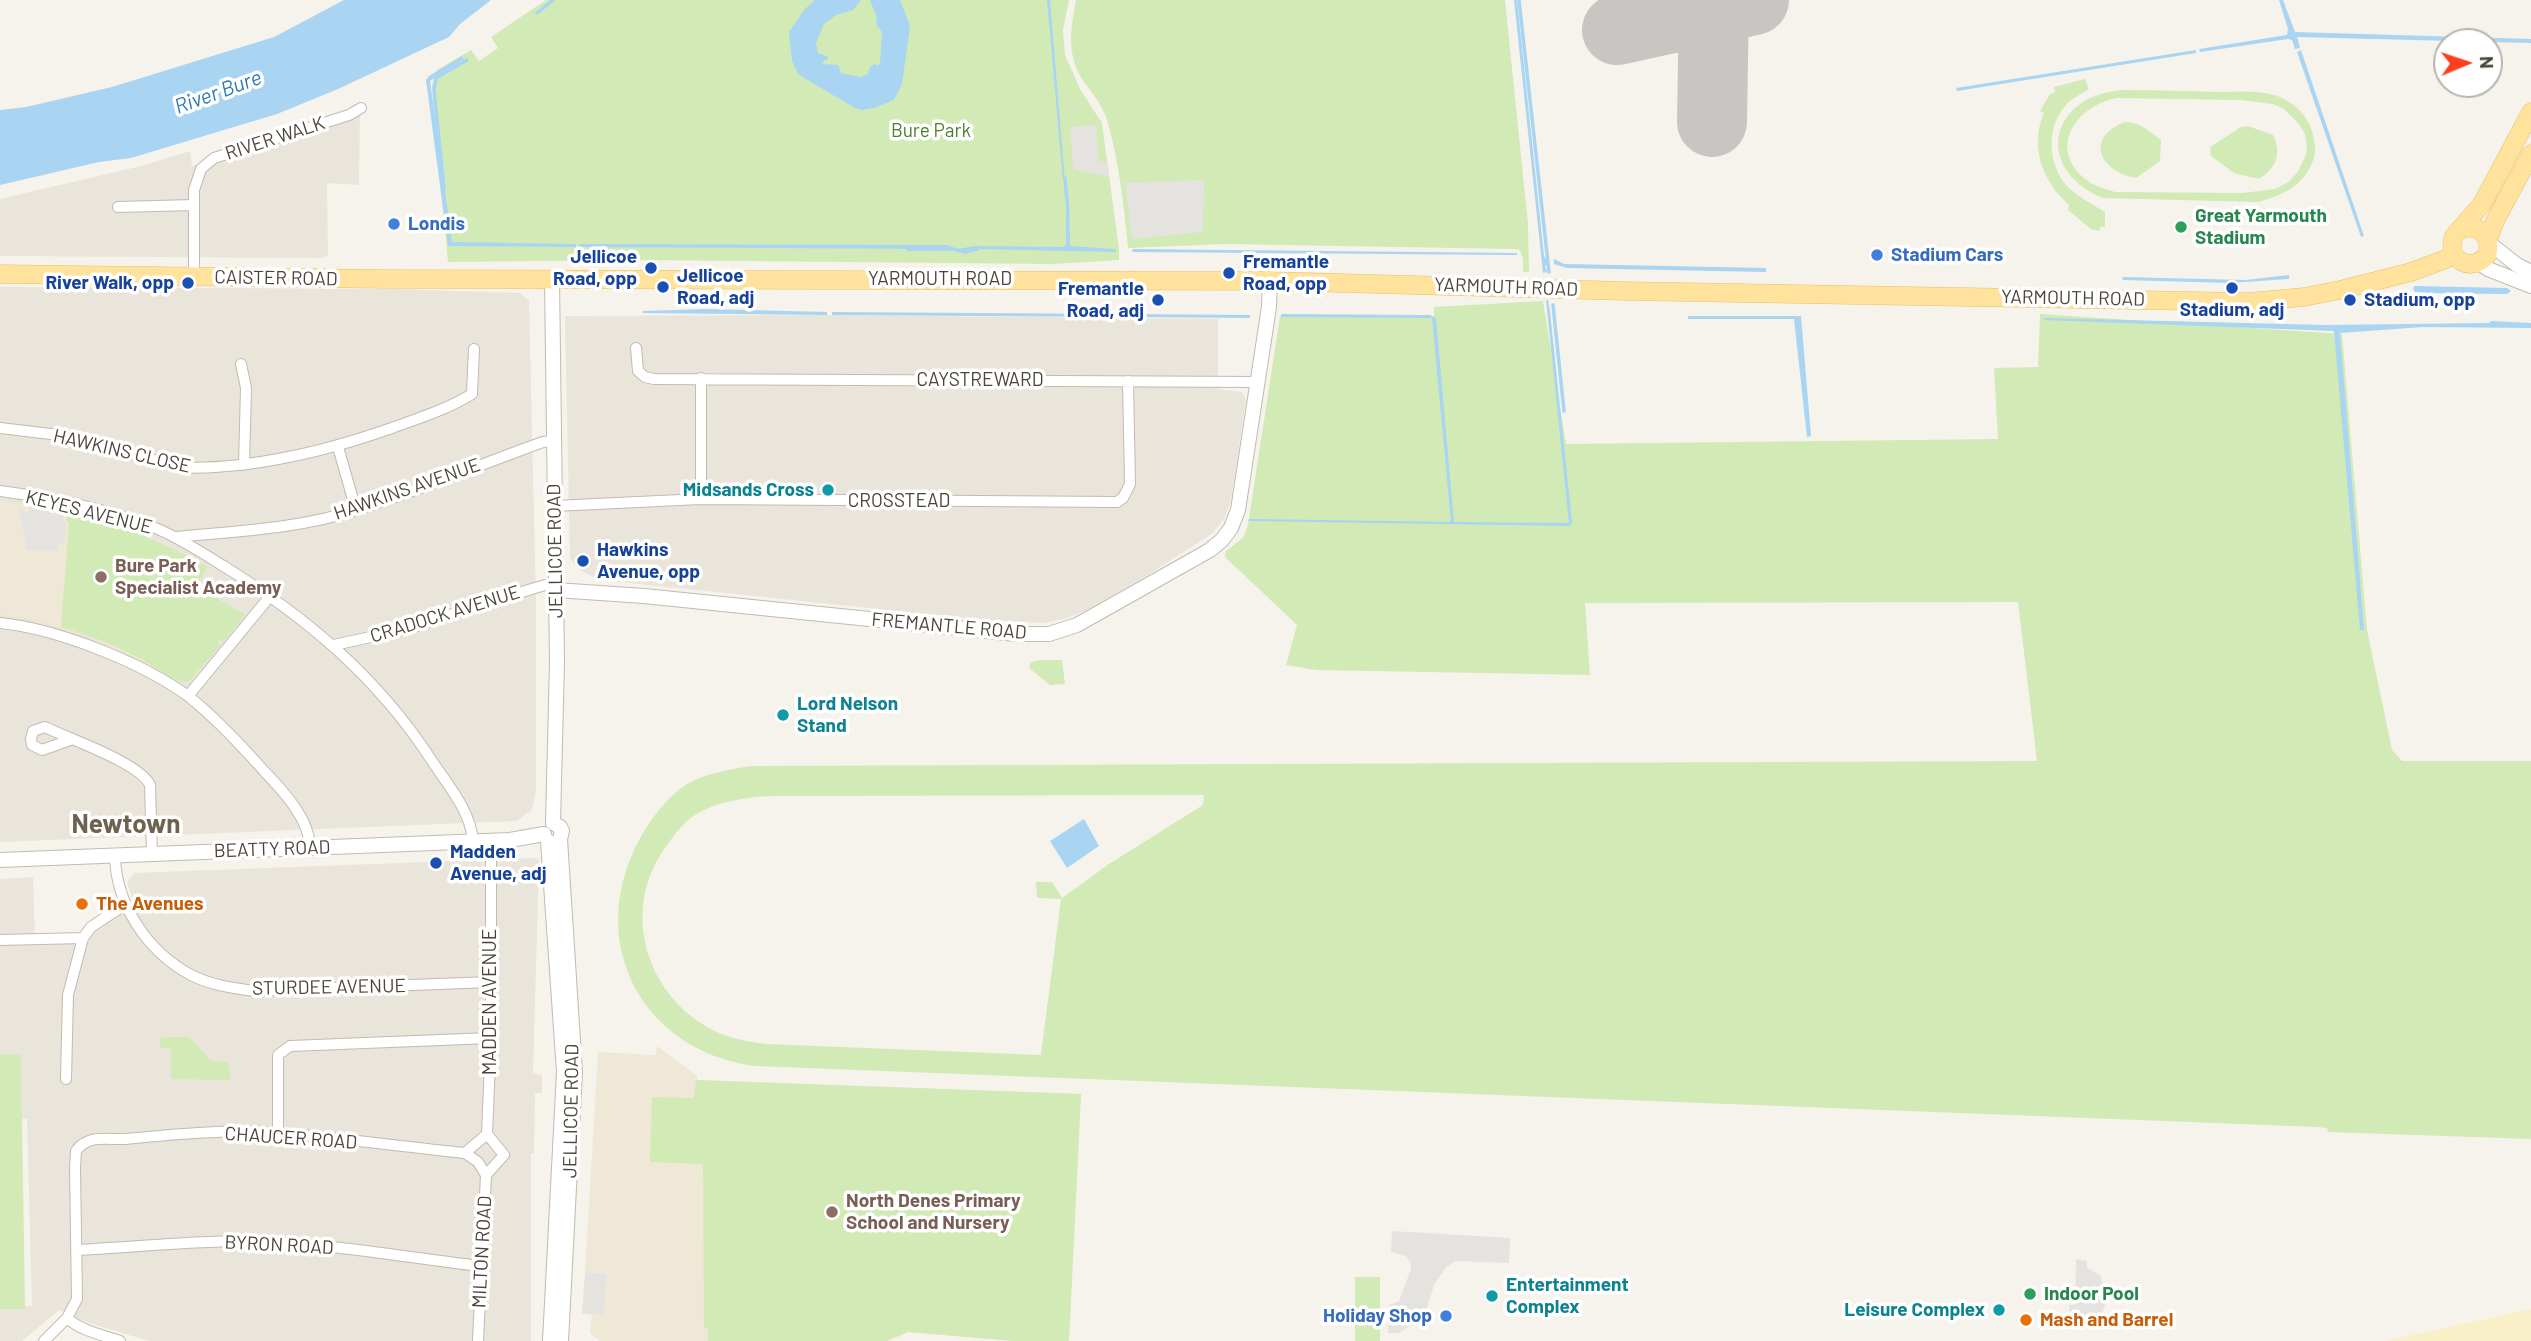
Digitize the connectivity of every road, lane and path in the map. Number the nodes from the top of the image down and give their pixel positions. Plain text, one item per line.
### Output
1 (361, 108) dead end
2 (2531, 112) edge
3 (349, 115) junction
4 (354, 127) dead end
5 (2531, 154) edge
6 (194, 205) junction
7 (118, 207) dead end
8 (2462, 229) junction
9 (2489, 242) junction
10 (2453, 253) junction
11 (2479, 263) junction
12 (2531, 272) edge
13 (0, 274) edge
14 (194, 276) junction
15 (552, 279) junction
16 (1270, 281) junction
17 (2531, 285) edge
18 (636, 348) dead end
19 (474, 349) dead end
20 (241, 364) dead end
21 (701, 378) junction
22 (1128, 381) junction
23 (1258, 382) junction
24 (0, 428) edge
25 (554, 441) junction
26 (338, 447) junction
27 (244, 464) junction
28 (0, 491) edge
29 (701, 499) junction
30 (555, 506) junction
31 (356, 510) junction
32 (176, 537) junction
33 (556, 588) junction
34 (271, 595) junction
35 (0, 623) edge
36 (334, 645) junction
37 (188, 696) junction
38 (70, 740) dead end
39 (551, 834) junction
40 (491, 841) junction
41 (473, 842) junction
42 (310, 847) junction
43 (152, 854) junction
44 (115, 856) junction
45 (0, 860) edge
46 (126, 904) junction
47 (83, 938) junction
48 (0, 940) edge
49 (491, 982) junction
50 (491, 1038) junction
51 (66, 1079) dead end
52 (569, 1099) junction
53 (278, 1133) junction
54 (487, 1133) junction
55 (466, 1153) junction
56 (486, 1175) junction
57 (76, 1250) junction
58 (480, 1266) junction
59 (67, 1318) junction
60 (44, 1341) edge
61 (120, 1341) edge
62 (478, 1341) edge
63 (550, 1341) edge
64 (561, 1341) edge

1 - 3 street, RIVER WALK
2 - 8 main road
3 - 4 street, RIVER WALK
3 - 6 street, RIVER WALK
5 - 9 main road
6 - 7 street
6 - 14 street, RIVER WALK
8 - 9 main road
8 - 10 main road
9 - 11 main road
9 - 12 street
10 - 11 main road
10 - 16 main road, YARMOUTH ROAD
11 - 17 street
13 - 14 main road, CAISTER ROAD
14 - 15 main road, CAISTER ROAD
15 - 16 main road, YARMOUTH ROAD
15 - 25 street, JELLICOE ROAD
16 - 23 street, FREMANTLE ROAD
18 - 21 street, CAYSTREWARD
19 - 26 street, HAWKINS CLOSE
20 - 27 street
21 - 22 street, CAYSTREWARD
21 - 29 street
22 - 23 street, CAYSTREWARD
22 - 29 street, CROSSTEAD
23 - 33 street, FREMANTLE ROAD
24 - 27 street, HAWKINS CLOSE
25 - 30 street, JELLICOE ROAD
25 - 31 street, HAWKINS AVENUE
26 - 27 street, HAWKINS CLOSE
26 - 31 street
28 - 32 street, KEYES AVENUE
29 - 30 street, CROSSTEAD
30 - 33 street, JELLICOE ROAD
31 - 32 street, HAWKINS AVENUE
32 - 34 street, KEYES AVENUE
33 - 36 street, CRADOCK AVENUE
33 - 39 street, JELLICOE ROAD
34 - 36 street, KEYES AVENUE
34 - 37 street
35 - 37 street
36 - 41 street, KEYES AVENUE
37 - 42 street
38 - 43 street
39 - 40 street, BEATTY ROAD
39 - 52 street, JELLICOE ROAD
40 - 41 street, BEATTY ROAD
40 - 49 street, MADDEN AVENUE
41 - 42 street, BEATTY ROAD
42 - 43 street, BEATTY ROAD
43 - 44 street, BEATTY ROAD
44 - 45 street, BEATTY ROAD
44 - 46 street, STURDEE AVENUE
46 - 47 street
46 - 49 street, STURDEE AVENUE
47 - 48 street
47 - 51 street
49 - 50 street, MADDEN AVENUE
50 - 53 street
50 - 54 street, MADDEN AVENUE
52 - 63 street, JELLICOE ROAD
52 - 64 street, JELLICOE ROAD
53 - 55 street, CHAUCER ROAD
53 - 57 street, CHAUCER ROAD
54 - 55 street
54 - 56 street, MILTON ROAD
55 - 56 street
56 - 58 street, MILTON ROAD
57 - 58 street, BYRON ROAD
57 - 59 street
58 - 62 street, MILTON ROAD
59 - 60 street
59 - 61 street

